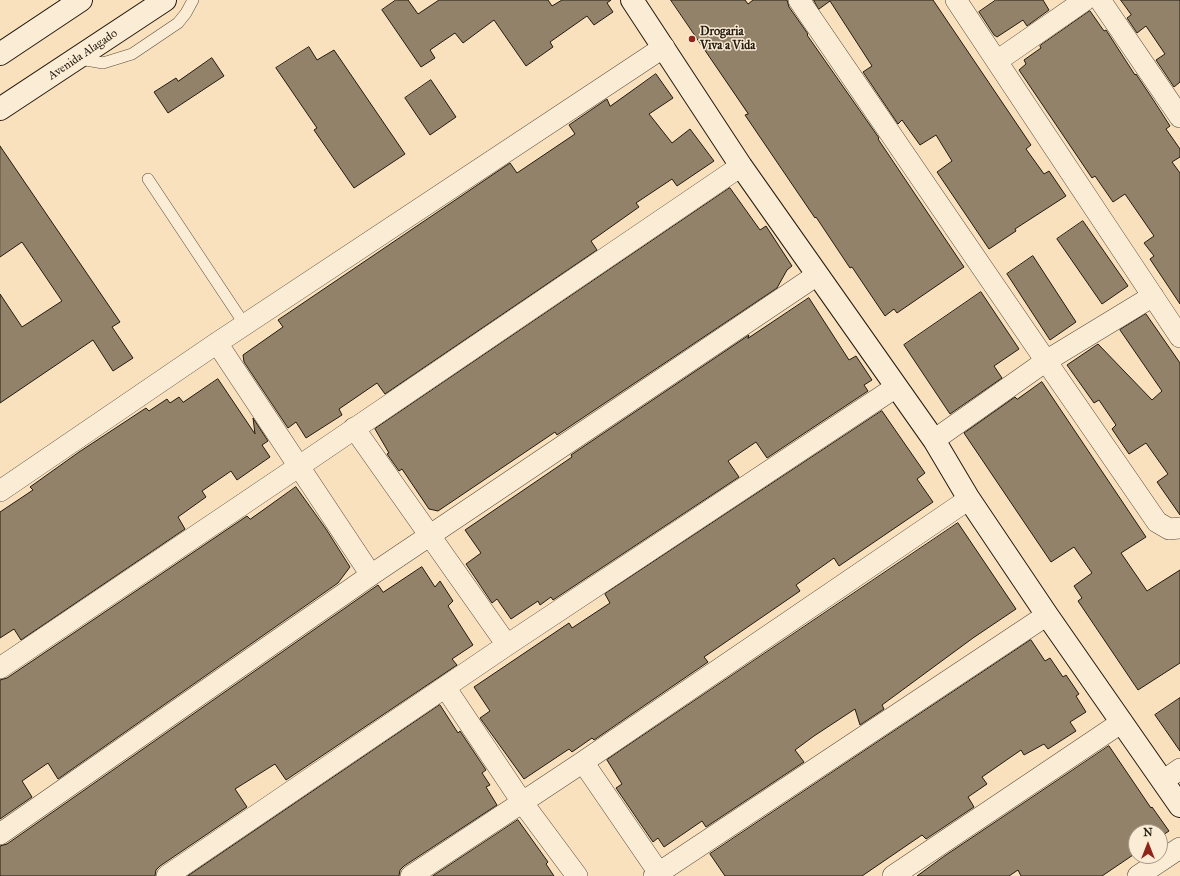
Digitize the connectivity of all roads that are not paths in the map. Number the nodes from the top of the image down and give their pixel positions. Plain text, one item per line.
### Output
1 (81, 0) edge
2 (165, 0) edge
3 (193, 0) edge
4 (632, 0) edge
5 (799, 0) edge
6 (956, 0) edge
7 (1085, 0) edge
8 (1100, 0) edge
9 (664, 47) junction
10 (0, 54) edge
11 (77, 58) junction
12 (997, 61) junction
13 (0, 109) edge
14 (1180, 117) edge
15 (740, 166) junction
16 (148, 179) dead end
17 (817, 275) junction
18 (1153, 296) junction
19 (245, 325) junction
20 (1180, 337) edge
21 (217, 343) junction
22 (1046, 362) junction
23 (896, 387) junction
24 (354, 428) junction
25 (934, 440) junction
26 (298, 468) junction
27 (0, 491) edge
28 (969, 499) junction
29 (1180, 528) edge
30 (430, 537) junction
31 (371, 575) junction
32 (1047, 615) junction
33 (507, 645) junction
34 (0, 668) edge
35 (445, 687) junction
36 (1122, 722) junction
37 (584, 762) junction
38 (1172, 775) edge
39 (522, 802) junction
40 (1180, 806) edge
41 (0, 834) edge
42 (1180, 848) edge
43 (667, 872) edge
44 (167, 876) edge
45 (411, 876) edge
46 (577, 876) edge
47 (893, 876) edge
48 (1138, 876) edge

1 - 10 street
2 - 11 street, Avenida Alagado
3 - 11 lane
4 - 9 street
5 - 22 street
6 - 12 street
7 - 12 street
8 - 14 street
9 - 15 street
9 - 19 street
11 - 13 street, Avenida Alagado
12 - 18 street
15 - 17 street
15 - 24 street
16 - 19 lane
17 - 23 street
17 - 30 street
18 - 20 street
18 - 22 street
19 - 21 street
21 - 26 street
21 - 27 street
22 - 25 street
22 - 29 street
23 - 25 street
23 - 33 street
24 - 26 street
24 - 30 street
25 - 28 street
26 - 31 street
26 - 34 street
28 - 32 street
28 - 37 street
30 - 31 street
30 - 33 street
31 - 41 street
32 - 36 street
32 - 43 street
33 - 35 street
35 - 39 street
35 - 44 street
36 - 38 street
36 - 47 street
37 - 39 street
37 - 43 street
38 - 40 street
39 - 45 street
39 - 46 street
42 - 48 street

